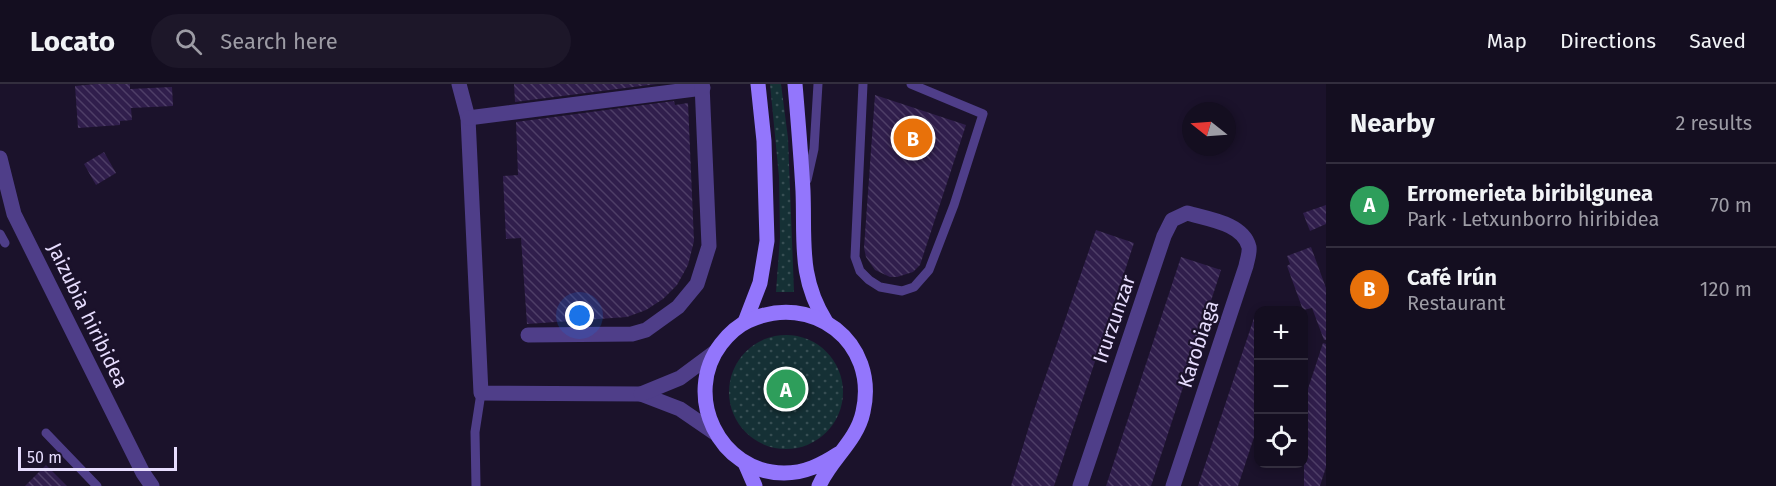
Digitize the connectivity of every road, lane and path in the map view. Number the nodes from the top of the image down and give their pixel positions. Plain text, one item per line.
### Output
1 (459, 84) edge
2 (758, 84) edge
3 (795, 84) edge
4 (863, 84) edge
5 (911, 84) edge
6 (818, 85) edge
7 (703, 86) edge
8 (468, 118) junction
9 (0, 158) edge
10 (803, 197) junction
11 (1225, 224) joint
12 (0, 234) edge
13 (5, 243) dead end
14 (745, 322) junction
15 (826, 322) junction
16 (528, 335) dead end
17 (716, 352) junction
18 (481, 393) junction
19 (641, 394) junction
20 (46, 433) dead end
21 (715, 433) junction
22 (838, 454) junction
23 (745, 463) junction
24 (97, 486) edge
25 (152, 486) edge
26 (476, 486) edge
27 (755, 486) edge
28 (819, 486) edge
29 (1080, 486) edge
30 (1173, 486) edge

1 - 8 street
2 - 14 main road
3 - 10 main road
4 - 5 lane
6 - 10 lane
7 - 8 street
7 - 16 street
8 - 18 street
9 - 25 street, Jaizubia hiribidea
10 - 15 main road
11 - 29 street, Irurzunzar
11 - 30 street, Karobiaga
12 - 13 lane
14 - 15 main road
14 - 17 main road
15 - 22 main road
17 - 19 street
17 - 21 main road
18 - 19 street
18 - 26 lane
19 - 21 street
20 - 24 lane
21 - 23 main road
22 - 23 main road
22 - 28 main road
23 - 27 main road

